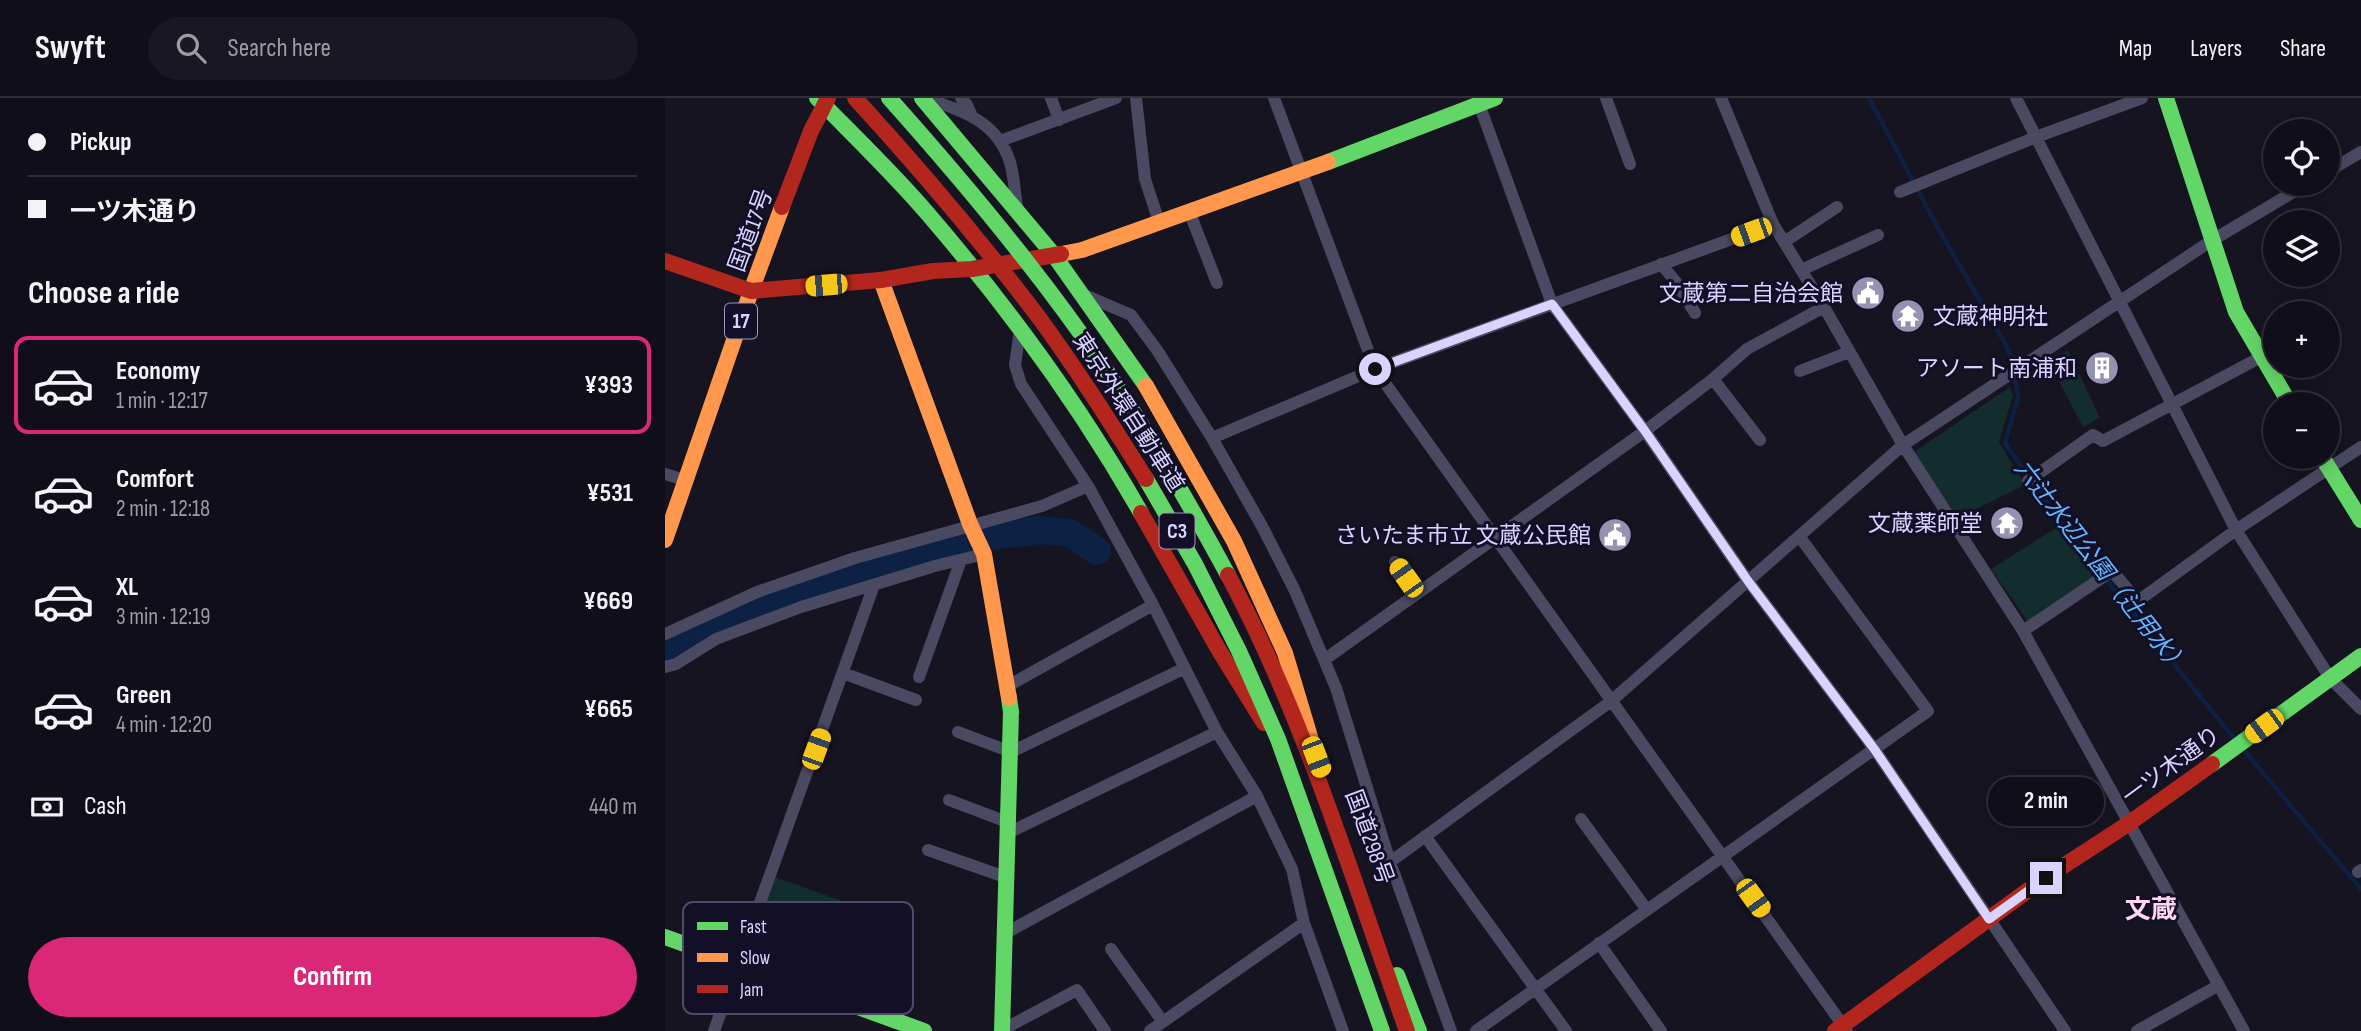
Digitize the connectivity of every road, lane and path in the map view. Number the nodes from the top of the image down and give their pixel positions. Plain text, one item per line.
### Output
1 (855, 98) edge
2 (890, 98) edge
3 (923, 98) edge
4 (961, 98) edge
5 (1051, 98) edge
6 (1116, 98) edge
7 (1136, 98) edge
8 (1274, 98) edge
9 (1495, 98) edge
10 (1606, 98) edge
11 (1721, 98) edge
12 (2016, 98) edge
13 (2142, 98) edge
14 (2167, 98) edge
15 (823, 101) edge
16 (1479, 104) junction
17 (971, 114) junction
18 (1059, 120) junction
19 (2036, 137) junction
20 (1000, 141) junction
21 (2361, 152) edge
22 (1630, 163) dead end
23 (2340, 164) edge
24 (1301, 172) junction
25 (1900, 192) dead end
26 (2287, 196) edge
27 (1837, 207) dead end
28 (1189, 211) junction
29 (1018, 214) junction
30 (1159, 222) junction
31 (1773, 224) junction
32 (1878, 235) dead end
33 (2211, 241) junction
34 (1784, 242) junction
35 (1053, 254) junction
36 (665, 261) edge
37 (1661, 264) junction
38 (972, 269) junction
39 (1801, 270) junction
40 (881, 280) junction
41 (1217, 283) dead end
42 (751, 291) junction
43 (1084, 294) junction
44 (2120, 301) junction
45 (1552, 304) junction
46 (1824, 307) junction
47 (1695, 313) dead end
48 (1020, 329) junction
49 (1849, 352) junction
50 (2261, 357) junction
51 (1375, 369) junction
52 (1800, 372) dead end
53 (1713, 379) junction
54 (2283, 392) edge
55 (2173, 404) junction
56 (1645, 431) junction
57 (1212, 438) junction
58 (1760, 440) dead end
59 (1903, 445) junction
60 (2361, 447) edge
61 (2340, 457) edge
62 (2318, 469) edge
63 (2330, 469) edge
64 (665, 474) edge
65 (685, 480) junction
66 (2028, 481) dead end
67 (1088, 486) junction
68 (2361, 520) edge
69 (970, 524) junction
70 (2236, 530) junction
71 (1799, 536) junction
72 (1495, 538) junction
73 (665, 540) edge
74 (1217, 548) dead end
75 (984, 554) junction
76 (1196, 555) dead end
77 (961, 560) junction
78 (1395, 562) dead end
79 (1748, 581) junction
80 (874, 585) junction
81 (1417, 593) junction
82 (1153, 605) junction
83 (2023, 631) junction
84 (665, 634) edge
85 (2361, 656) edge
86 (1324, 660) junction
87 (665, 667) edge
88 (1185, 668) junction
89 (843, 673) junction
90 (919, 677) dead end
91 (2330, 678) junction
92 (1006, 687) junction
93 (916, 699) dead end
94 (1610, 702) junction
95 (2361, 709) edge
96 (958, 732) dead end
97 (1217, 732) junction
98 (1875, 750) junction
99 (1011, 752) junction
100 (1316, 757) junction
101 (1295, 771) junction
102 (1257, 796) junction
103 (949, 800) dead end
104 (1581, 819) dead end
105 (2128, 824) junction
106 (1007, 828) junction
107 (1425, 836) junction
108 (928, 850) dead end
109 (1723, 856) junction
110 (1389, 862) junction
111 (1005, 877) junction
112 (761, 902) edge
113 (1647, 910) junction
114 (1989, 919) junction
115 (1304, 923) junction
116 (1004, 934) junction
117 (665, 937) edge
118 (1599, 943) junction
119 (683, 944) edge
120 (1111, 949) dead end
121 (2219, 985) junction
122 (1535, 988) junction
123 (721, 1014) edge
124 (876, 1014) edge
125 (1163, 1022) junction
126 (1842, 1029) edge
127 (715, 1031) edge
128 (924, 1031) edge
129 (1002, 1031) edge
130 (1105, 1031) edge
131 (1150, 1031) edge
132 (1343, 1031) edge
133 (1382, 1031) edge
134 (1390, 1031) edge
135 (1407, 1031) edge
136 (1419, 1031) edge
137 (1451, 1031) edge
138 (1476, 1031) edge
139 (1566, 1031) edge
140 (1661, 1031) edge
141 (2065, 1031) edge
142 (2137, 1031) edge
143 (2243, 1031) edge

1 - 133 main road, 東京外環自動車道 / C3, bridge
2 - 135 main road, 東京外環自動車道 / C3, bridge
3 - 17 street
3 - 29 main road
4 - 17 street
5 - 18 street
6 - 18 street
7 - 30 street
8 - 24 street
9 - 16 main road
10 - 22 street
11 - 31 street
12 - 19 street
13 - 19 street
14 - 33 main road
15 - 38 main road
15 - 42 main road, 国道17号 / 17
16 - 24 main road
16 - 45 street
17 - 20 street
18 - 20 street
19 - 25 street
19 - 44 street
20 - 29 street
21 - 23 street
24 - 28 main road
24 - 51 street
26 - 33 street
27 - 34 street
28 - 30 main road
28 - 41 street
29 - 35 main road
30 - 35 main road
31 - 34 street
31 - 37 street
32 - 39 street
33 - 44 street
33 - 50 main road
34 - 39 street
35 - 38 main road
35 - 43 main road
36 - 42 main road
37 - 45 street
37 - 47 street
38 - 40 main road
38 - 48 main road
39 - 46 street
40 - 42 main road
40 - 69 main road
42 - 65 main road, 国道17号 / 17
43 - 57 street
43 - 100 main road
44 - 55 street
44 - 59 street
45 - 51 street
45 - 56 street
46 - 49 street
46 - 53 street
48 - 67 street
48 - 101 main road
49 - 52 street
49 - 59 street
50 - 54 main road
50 - 55 street
51 - 57 street
51 - 72 street
53 - 56 street
53 - 58 street
55 - 66 street
55 - 70 street
56 - 72 street
56 - 79 street
57 - 86 street
59 - 71 street
59 - 83 street
60 - 61 street
62 - 70 street
63 - 68 main road
64 - 65 street
65 - 73 main road, 国道17号 / 17
67 - 69 street
67 - 82 street
69 - 75 main road
69 - 84 street
70 - 83 street
70 - 91 street
71 - 79 street
71 - 98 street
72 - 81 street
72 - 94 street
74 - 100 main road, 国道298号
75 - 77 street
75 - 92 main road
76 - 101 main road, 国道298号
77 - 80 street
77 - 90 street
78 - 81 street
79 - 94 street
79 - 98 street
80 - 87 street
80 - 89 street
81 - 86 street
82 - 88 street
82 - 92 street
83 - 105 street
85 - 91 main road, 一ツ木通り
86 - 110 street
88 - 97 street
88 - 99 street
89 - 93 street
89 - 112 street
91 - 95 street
91 - 105 main road, 一ツ木通り
92 - 99 main road
94 - 107 street
94 - 109 street
96 - 99 street
97 - 102 street
97 - 106 street
98 - 109 street
98 - 114 street
99 - 106 main road
100 - 136 main road, 国道298号
101 - 134 main road, 国道298号
102 - 115 street
102 - 116 street
103 - 106 street
104 - 113 street
105 - 114 main road, 一ツ木通り
105 - 121 street
106 - 111 main road
107 - 110 street
107 - 122 street
108 - 111 street
109 - 113 street
109 - 126 street
110 - 137 street
111 - 116 main road
113 - 118 street
114 - 126 main road, 一ツ木通り
114 - 141 street
115 - 125 street
115 - 132 street
116 - 129 main road
117 - 119 main road
118 - 122 street
118 - 140 street
120 - 125 street
121 - 142 street
121 - 143 street
122 - 138 street
122 - 139 street
123 - 127 street
124 - 128 main road
125 - 131 street
129 - 130 street

